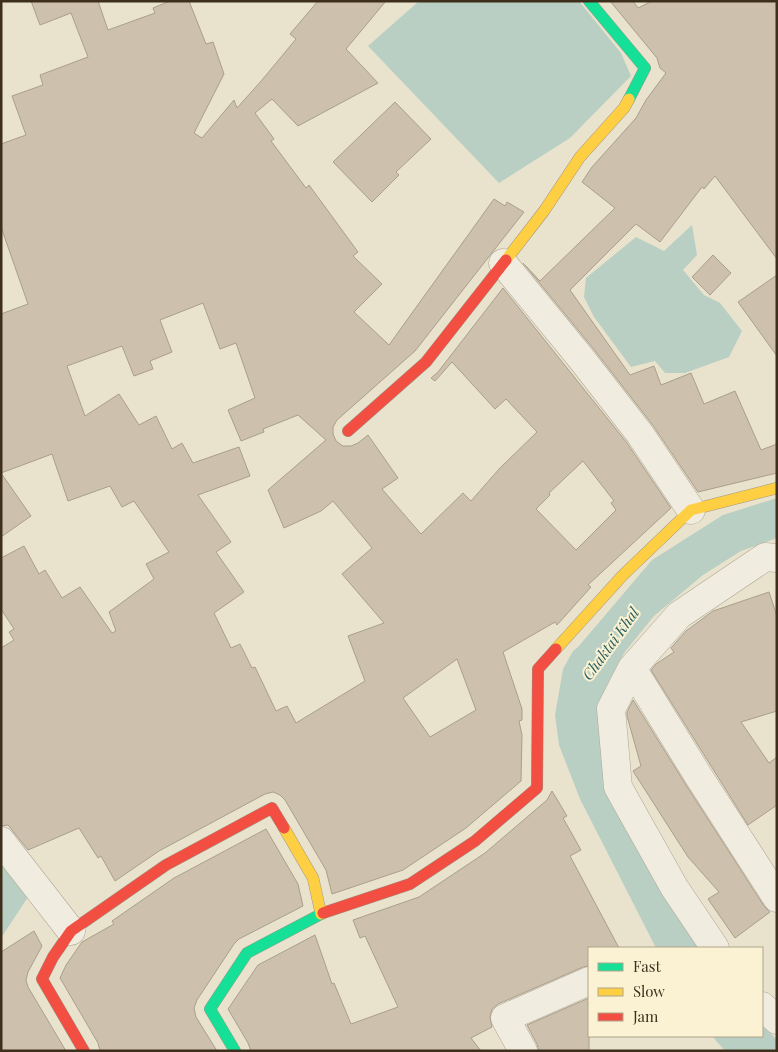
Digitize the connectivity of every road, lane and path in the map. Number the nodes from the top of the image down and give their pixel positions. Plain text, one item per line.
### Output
1 (589, 1) edge
2 (504, 263) junction
3 (348, 431) dead end
4 (777, 488) edge
5 (691, 510) junction
6 (777, 558) edge
7 (632, 668) junction
8 (1, 841) edge
9 (777, 898) edge
10 (321, 914) junction
11 (71, 931) junction
12 (714, 947) edge
13 (588, 981) edge
14 (763, 1007) edge
15 (777, 1020) edge
16 (84, 1051) edge
17 (235, 1051) edge
18 (523, 1051) edge

1 - 2 street
2 - 3 street
2 - 5 street
4 - 5 street
5 - 10 street
6 - 7 street
7 - 9 street
7 - 12 street
8 - 11 street
10 - 11 street
10 - 17 street
11 - 16 street
13 - 18 street
14 - 15 street

